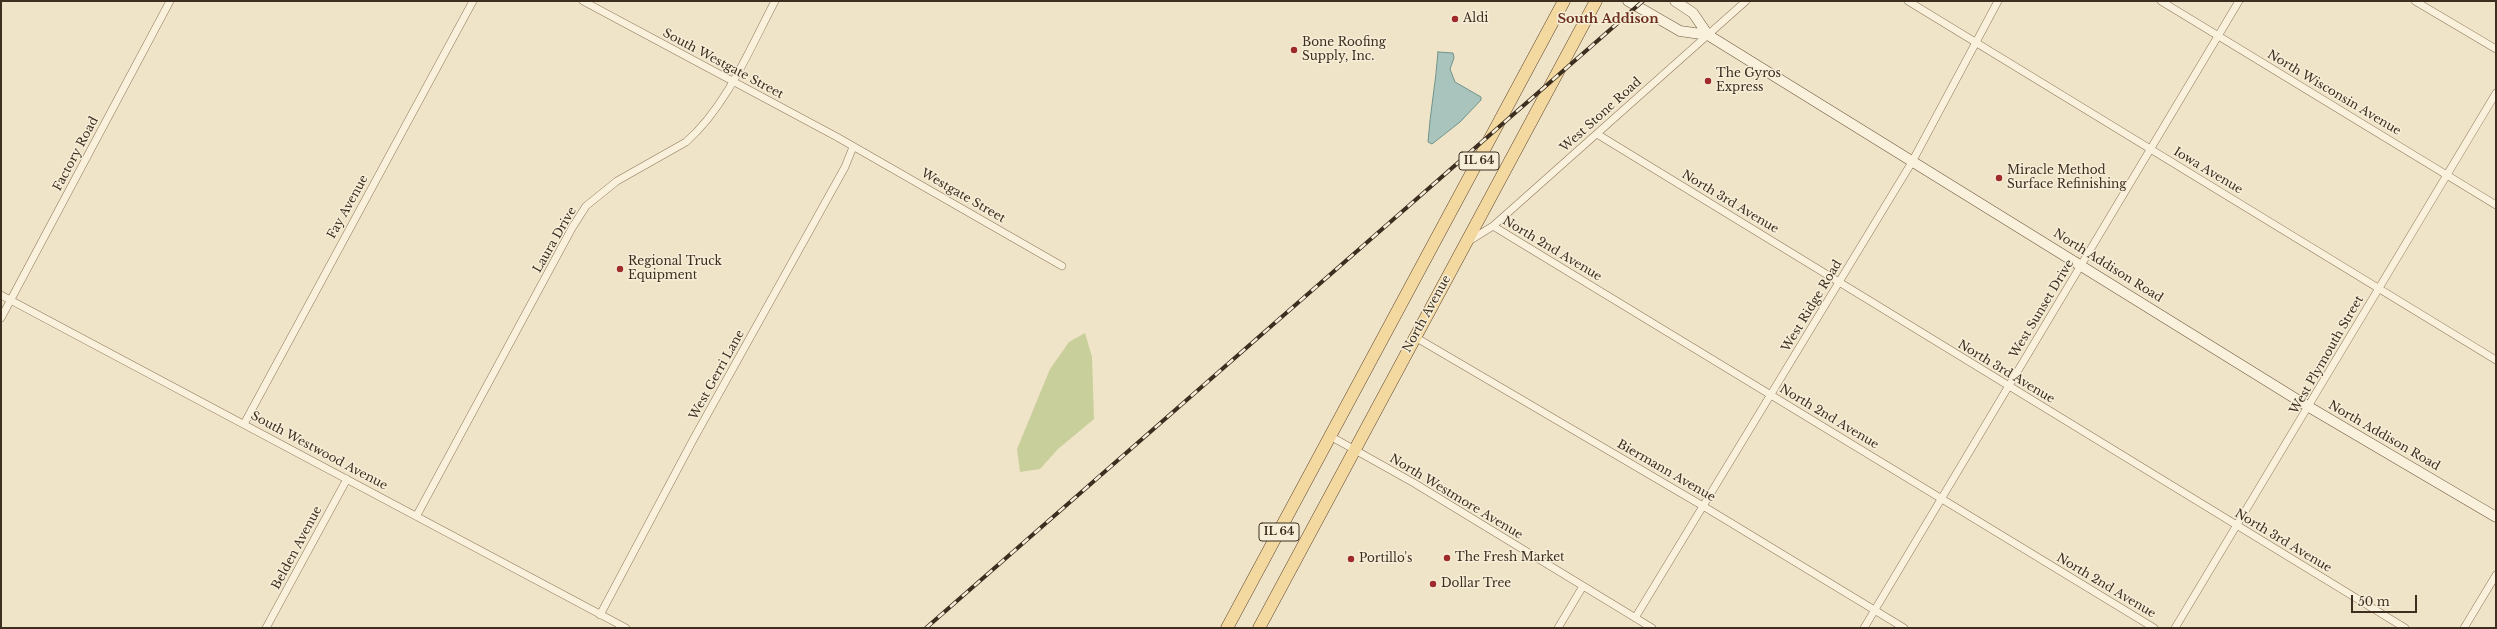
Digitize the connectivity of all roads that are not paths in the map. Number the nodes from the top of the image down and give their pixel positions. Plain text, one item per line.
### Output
1 (170, 1) edge
2 (473, 1) edge
3 (583, 1) edge
4 (775, 1) edge
5 (1564, 1) edge
6 (1596, 1) edge
7 (1628, 1) edge
8 (1675, 1) edge
9 (1746, 1) edge
10 (1908, 1) edge
11 (1998, 1) edge
12 (2161, 1) edge
13 (2239, 1) edge
14 (2416, 1) edge
15 (1708, 35) junction
16 (2218, 36) junction
17 (1976, 43) junction
18 (2496, 49) edge
19 (732, 81) junction
20 (2496, 93) edge
21 (1597, 134) junction
22 (853, 147) junction
23 (2150, 149) junction
24 (1912, 162) junction
25 (2447, 175) junction
26 (2496, 205) edge
27 (1492, 226) junction
28 (1468, 242) junction
29 (2081, 265) junction
30 (1062, 266) dead end
31 (1839, 282) junction
32 (2379, 288) junction
33 (1, 295) edge
34 (11, 300) junction
35 (1, 318) edge
36 (1415, 337) junction
37 (2496, 360) edge
38 (2009, 386) junction
39 (1771, 394) junction
40 (2309, 407) junction
41 (244, 424) junction
42 (1330, 436) junction
43 (1354, 450) junction
44 (347, 479) junction
45 (1942, 498) junction
46 (1703, 506) junction
47 (417, 515) junction
48 (2496, 517) edge
49 (2237, 526) junction
50 (2496, 575) edge
51 (1583, 586) junction
52 (1875, 610) junction
53 (600, 614) junction
54 (1635, 618) junction
55 (266, 628) edge
56 (626, 628) edge
57 (1227, 628) edge
58 (1259, 628) edge
59 (1558, 628) edge
60 (1652, 628) edge
61 (1864, 628) edge
62 (1904, 628) edge
63 (2154, 628) edge
64 (2175, 628) edge
65 (2405, 628) edge
66 (2464, 628) edge

1 - 34 street, Factory Road
2 - 41 street, Fay Avenue
3 - 19 street, South Westgate Street
4 - 19 street, Laura Drive
5 - 42 main road, IL 64
6 - 28 main road, North Avenue / IL 64
7 - 15 street, North Addison Road
8 - 15 street, North Addison Road
9 - 15 street, West Stone Road
10 - 17 street, Iowa Avenue
11 - 17 street, West Ridge Road
12 - 16 street, North Wisconsin Avenue
13 - 16 street, West Sunset Drive
14 - 18 street
15 - 21 street, West Stone Road
15 - 24 street, North Addison Road
16 - 23 street, West Sunset Drive
16 - 25 street, North Wisconsin Avenue
17 - 23 street, Iowa Avenue
17 - 24 street, West Ridge Road
19 - 22 street, South Westgate Street
19 - 47 street, Laura Drive
20 - 25 street, West Plymouth Street
21 - 27 street, West Stone Road
21 - 31 street, North 3rd Avenue
22 - 30 street, Westgate Street
22 - 53 street, West Gerri Lane
23 - 29 street, West Sunset Drive
23 - 32 street, Iowa Avenue
24 - 29 street, North Addison Road
24 - 31 street, West Ridge Road
25 - 26 street, North Wisconsin Avenue
25 - 32 street, West Plymouth Street
27 - 28 street, West Stone Road
27 - 39 street, North 2nd Avenue
28 - 36 main road, North Avenue / IL 64
29 - 38 street, West Sunset Drive
29 - 40 street, North Addison Road
31 - 38 street, North 3rd Avenue
31 - 39 street, West Ridge Road
32 - 37 street, Iowa Avenue
32 - 40 street, West Plymouth Street
33 - 34 street, South Westwood Avenue
34 - 35 street, Factory Road
34 - 41 street, South Westwood Avenue
36 - 43 main road, North Avenue / IL 64
36 - 46 street, Biermann Avenue
38 - 45 street, West Sunset Drive
38 - 49 street, North 3rd Avenue
39 - 45 street, North 2nd Avenue
39 - 46 street, West Ridge Road
40 - 48 street, North Addison Road
40 - 49 street, West Plymouth Street
41 - 44 street, South Westwood Avenue
42 - 43 street, North Westmore Avenue
42 - 57 main road, IL 64
43 - 51 street, North Westmore Avenue
43 - 58 main road, North Avenue / IL 64
44 - 47 street, South Westwood Avenue
44 - 55 street, Belden Avenue
45 - 52 street, West Sunset Drive
45 - 63 street, North 2nd Avenue
46 - 52 street, Biermann Avenue
46 - 54 street, West Ridge Road
47 - 53 street, South Westwood Avenue
49 - 64 street, West Plymouth Street
49 - 65 street, North 3rd Avenue
50 - 66 street
51 - 54 street, North Westmore Avenue
51 - 59 street
52 - 61 street, West Sunset Drive
52 - 62 street, Biermann Avenue
53 - 56 street, South Westwood Avenue
54 - 60 street, North Westmore Avenue

